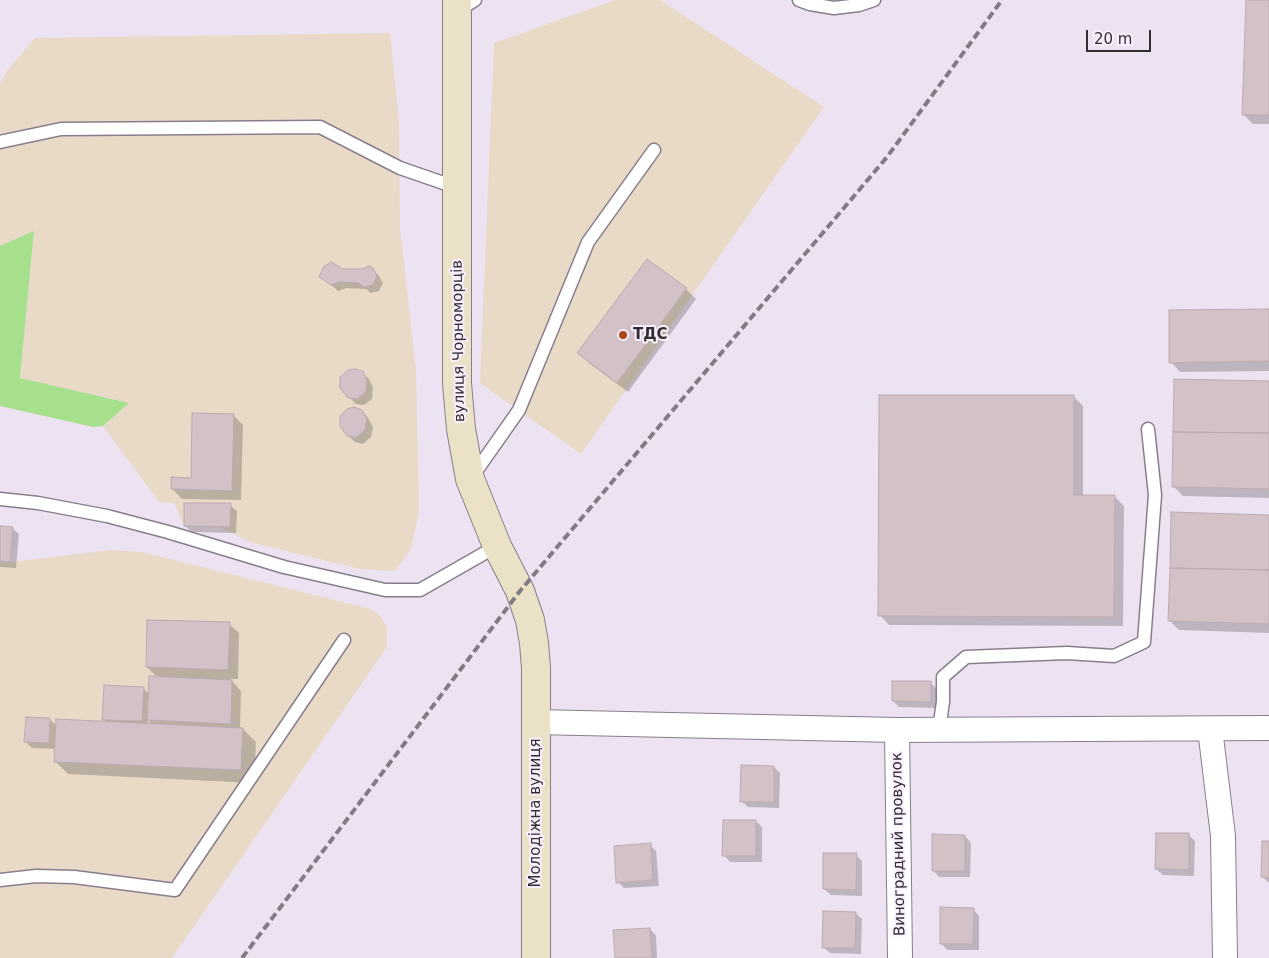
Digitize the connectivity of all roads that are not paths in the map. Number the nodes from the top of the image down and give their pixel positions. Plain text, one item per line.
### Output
1 (799, 0) edge
2 (874, 0) edge
3 (462, 4) edge
4 (0, 142) edge
5 (654, 150) dead end
6 (458, 188) junction
7 (1148, 430) dead end
8 (470, 479) junction
9 (0, 499) edge
10 (497, 546) junction
11 (344, 640) dead end
12 (536, 668) joint
13 (535, 722) junction
14 (1269, 728) edge
15 (939, 729) junction
16 (1210, 729) junction
17 (897, 730) junction
18 (0, 880) edge
19 (536, 958) edge
20 (900, 958) edge
21 (1224, 958) edge

1 - 2 lane
3 - 6 street, вулиця Чорноморців
4 - 6 lane
5 - 8 lane
6 - 8 street, вулиця Чорноморців
7 - 15 lane
8 - 10 street, вулиця Чорноморців
9 - 10 lane
10 - 12 street, вулиця Чорноморців
11 - 18 lane
12 - 13 street, Молодіжна вулиця
13 - 17 street
13 - 19 street, Молодіжна вулиця
14 - 16 street
15 - 16 street
15 - 17 street
16 - 21 street
17 - 20 street, Виноградний провулок

